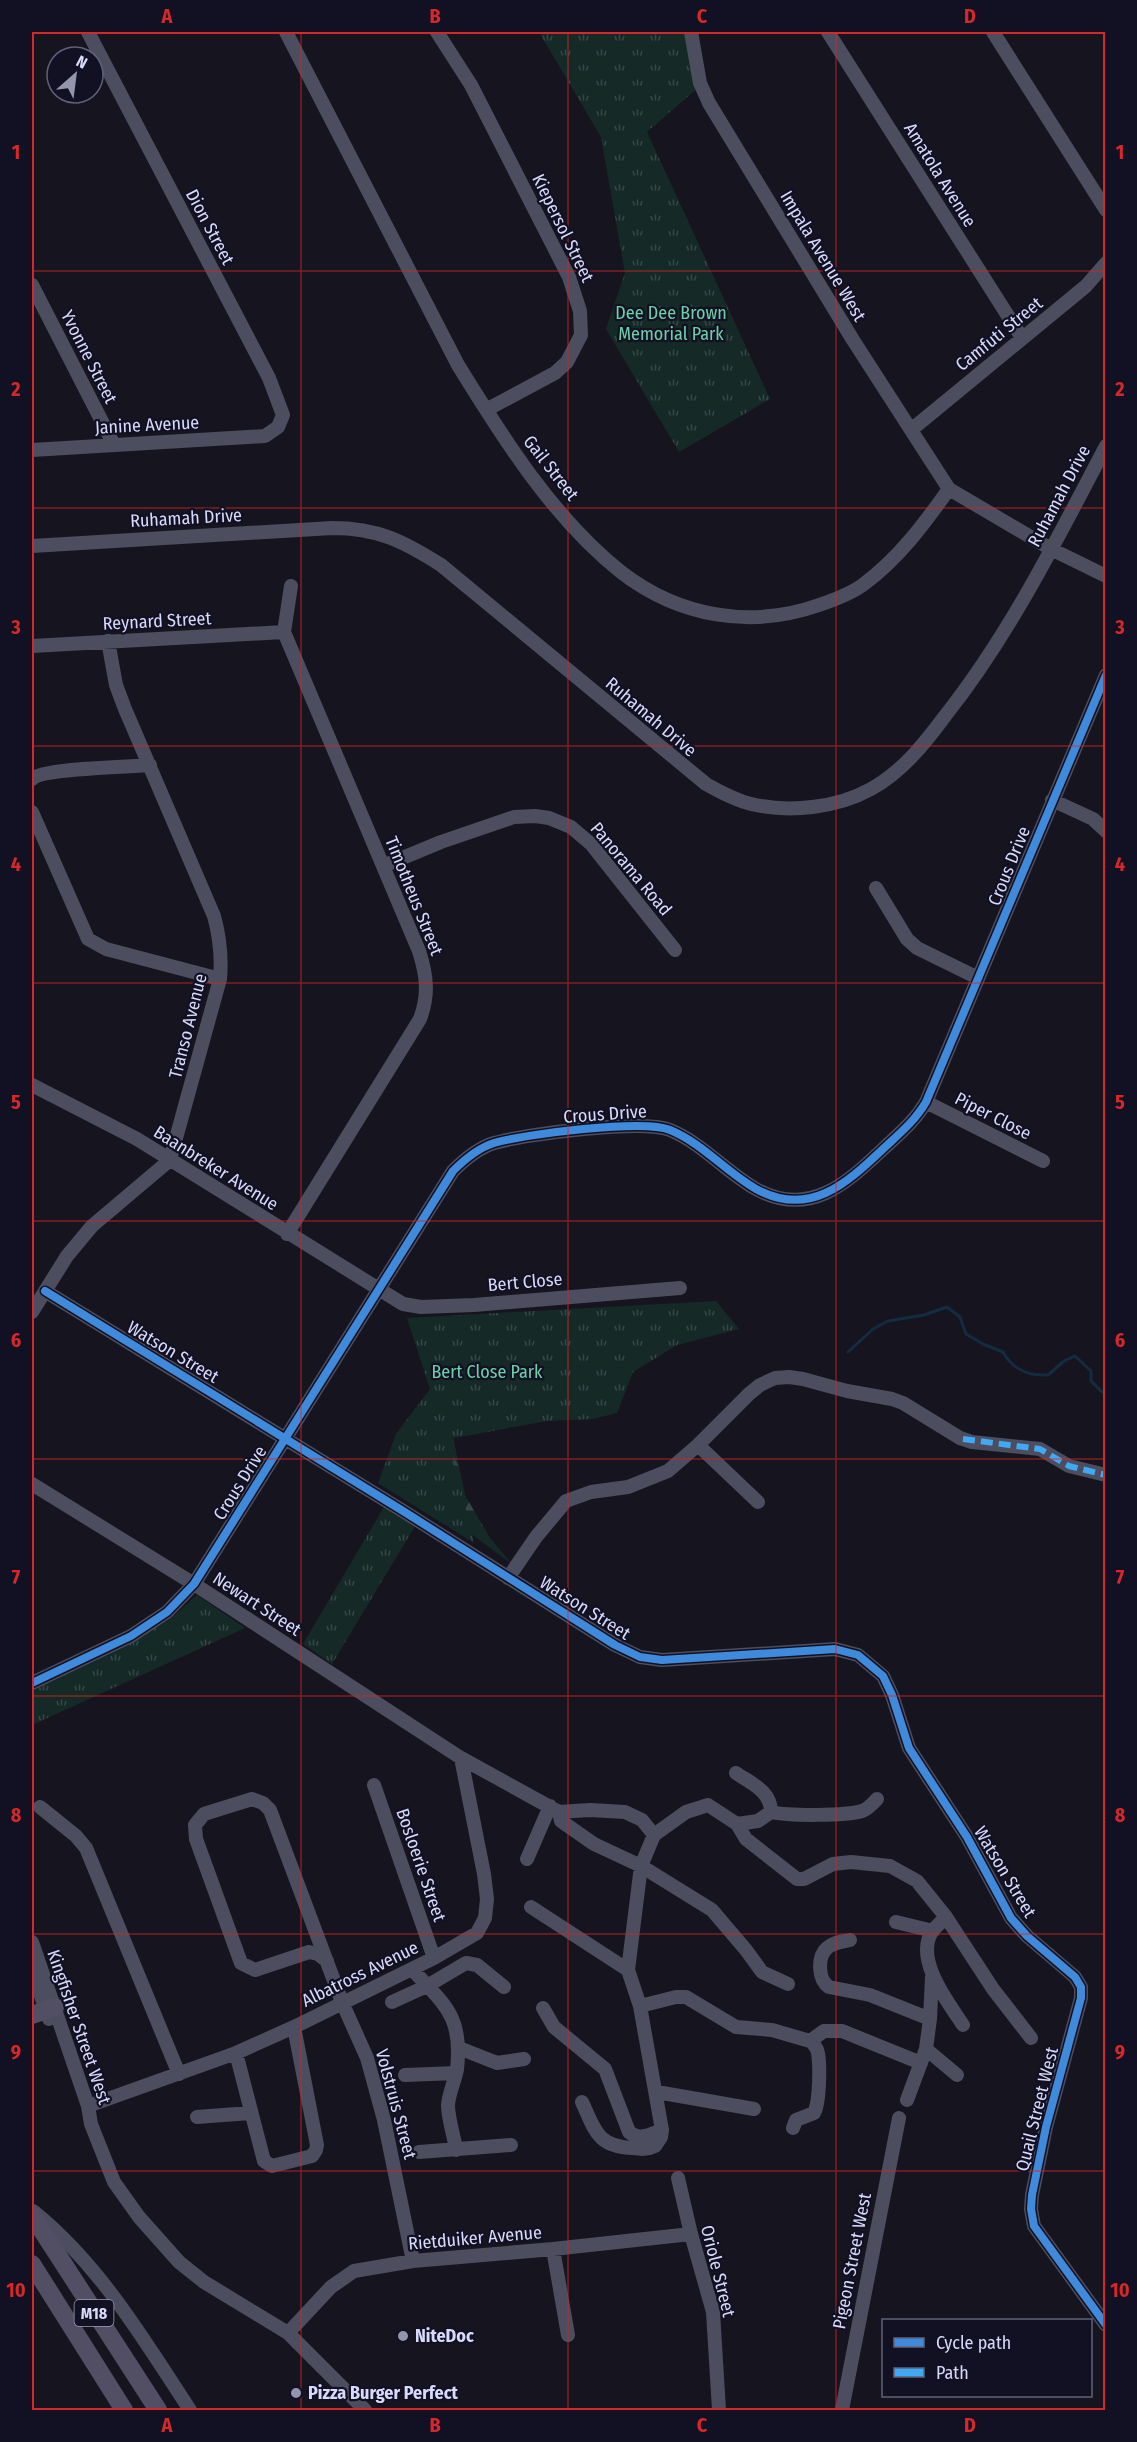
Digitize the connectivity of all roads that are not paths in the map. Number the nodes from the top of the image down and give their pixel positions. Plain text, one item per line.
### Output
1 (88, 32) edge
2 (286, 32) edge
3 (437, 32) edge
4 (691, 32) edge
5 (828, 32) edge
6 (993, 32) edge
7 (1106, 210) edge
8 (1106, 263) edge
9 (32, 285) edge
10 (1022, 338) junction
11 (486, 410) junction
12 (911, 430) junction
13 (265, 436) joint
14 (114, 445) junction
15 (1106, 446) edge
16 (32, 450) edge
17 (948, 489) junction
18 (32, 546) edge
19 (1052, 549) junction
20 (1106, 576) edge
21 (291, 586) dead end
22 (284, 632) junction
23 (108, 641) junction
24 (32, 646) edge
25 (1106, 675) edge
26 (150, 765) junction
27 (32, 779) edge
28 (1052, 800) junction
29 (32, 812) edge
30 (1106, 831) edge
31 (383, 866) junction
32 (876, 888) dead end
33 (675, 950) dead end
34 (978, 978) junction
35 (220, 979) junction
36 (32, 1084) edge
37 (926, 1102) junction
38 (170, 1160) junction
39 (1043, 1161) dead end
40 (287, 1234) junction
41 (680, 1288) dead end
42 (378, 1289) junction
43 (45, 1291) junction
44 (32, 1312) edge
45 (286, 1439) junction
46 (698, 1445) junction
47 (1106, 1475) edge
48 (32, 1484) edge
49 (758, 1502) dead end
50 (508, 1578) junction
51 (194, 1584) junction
52 (32, 1683) edge
53 (461, 1758) junction
54 (736, 1773) dead end
55 (374, 1785) dead end
56 (877, 1799) dead end
57 (40, 1807) dead end
58 (554, 1809) junction
59 (771, 1812) junction
60 (737, 1824) junction
61 (654, 1835) junction
62 (527, 1859) dead end
63 (640, 1866) junction
64 (531, 1907) dead end
65 (946, 1917) junction
66 (896, 1922) dead end
67 (933, 1931) junction
68 (850, 1940) dead end
69 (32, 1942) edge
70 (434, 1958) junction
71 (327, 1961) junction
72 (412, 1969) junction
73 (32, 1970) edge
74 (628, 1970) junction
75 (932, 1977) junction
76 (788, 1984) dead end
77 (427, 1986) junction
78 (504, 1987) dead end
79 (1081, 1987) joint
80 (342, 2002) junction
81 (392, 2002) dead end
82 (43, 2005) edge
83 (640, 2006) junction
84 (543, 2008) dead end
85 (930, 2019) junction
86 (963, 2025) dead end
87 (294, 2026) junction
88 (1031, 2038) dead end
89 (810, 2041) junction
90 (459, 2048) junction
91 (926, 2049) junction
92 (236, 2053) junction
93 (524, 2059) dead end
94 (921, 2063) junction
95 (456, 2073) junction
96 (179, 2074) junction
97 (405, 2075) dead end
98 (957, 2075) dead end
99 (657, 2092) junction
100 (907, 2100) dead end
101 (582, 2102) dead end
102 (88, 2106) junction
103 (754, 2109) dead end
104 (250, 2113) junction
105 (197, 2117) dead end
106 (899, 2118) dead end
107 (91, 2124) junction
108 (793, 2128) dead end
109 (662, 2130) junction
110 (511, 2145) dead end
111 (456, 2150) junction
112 (419, 2152) dead end
113 (678, 2178) dead end
114 (32, 2210) edge
115 (32, 2215) edge
116 (691, 2234) junction
117 (553, 2249) junction
118 (413, 2261) junction
119 (32, 2264) edge
120 (1106, 2325) edge
121 (288, 2333) junction
122 (567, 2335) dead end
123 (124, 2410) edge
124 (158, 2410) edge
125 (190, 2410) edge
126 (365, 2410) edge
127 (719, 2410) edge
128 (842, 2410) edge

1 - 13 street, Dion Street
2 - 11 street, Gail Street
3 - 11 street, Kiepersol Street
4 - 12 street, Impala Avenue West
5 - 10 street, Amatola Avenue
6 - 7 street
8 - 10 street, Camfuti Street
9 - 14 street, Yvonne Street
10 - 12 street, Camfuti Street
11 - 17 street, Gail Street
12 - 17 street, Impala Avenue West
13 - 14 street, Janine Avenue
14 - 16 street, Janine Avenue
15 - 19 street, Ruhamah Drive
17 - 19 street
18 - 19 street, Ruhamah Drive
19 - 20 street
21 - 22 street
22 - 23 street, Reynard Street
22 - 31 street, Timotheus Street
23 - 24 street, Reynard Street
23 - 26 street, Transo Avenue
25 - 28 street, Crous Drive
26 - 27 street
26 - 35 street, Transo Avenue
28 - 30 street
28 - 34 street, Crous Drive
29 - 35 street
31 - 33 street, Panorama Road
31 - 40 street, Timotheus Street
32 - 34 street
34 - 37 street, Crous Drive
35 - 38 street, Transo Avenue
36 - 38 street, Baanbreker Avenue
37 - 39 street, Piper Close
37 - 42 street, Crous Drive
38 - 40 street, Baanbreker Avenue
38 - 43 street
40 - 42 street, Baanbreker Avenue
41 - 42 street, Bert Close
42 - 45 street, Crous Drive
43 - 44 street
43 - 45 street, Watson Street
45 - 50 street, Watson Street
45 - 51 street, Crous Drive
46 - 47 street
46 - 49 street
46 - 50 street
48 - 51 street, Newart Street
50 - 79 street, Watson Street
51 - 52 street, Crous Drive
51 - 53 street, Newart Street
53 - 58 street, Newart Street
53 - 70 street, Albatross Avenue
54 - 59 street
55 - 70 street, Bosloerie Street
56 - 59 street
57 - 96 street
58 - 61 street
58 - 62 street
58 - 63 street
59 - 60 street
60 - 61 street
60 - 65 street
61 - 63 street
63 - 74 street
63 - 76 street
64 - 74 street
65 - 67 street
65 - 88 street
66 - 67 street
67 - 75 street
68 - 85 street
69 - 82 street, Kingfisher Street West
70 - 72 street, Albatross Avenue
71 - 71 street, Volstruis Street
71 - 80 street, Volstruis Street
72 - 77 street
72 - 80 street, Albatross Avenue
73 - 82 street, Kingfisher Street West
74 - 83 street
75 - 85 street
75 - 86 street
77 - 78 street
77 - 81 street
77 - 90 street
79 - 120 street, Quail Street West
80 - 87 street, Albatross Avenue
80 - 118 street, Volstruis Street
82 - 102 street, Kingfisher Street West
82 - 107 street, Kingfisher Street West
83 - 89 street
83 - 99 street
84 - 109 street
85 - 91 street
87 - 92 street, Albatross Avenue
87 - 104 street
89 - 94 street
89 - 108 street
90 - 93 street
90 - 95 street
91 - 94 street
91 - 98 street
92 - 96 street, Albatross Avenue
92 - 104 street
94 - 100 street
95 - 97 street
95 - 111 street
96 - 102 street, Albatross Avenue
99 - 103 street
99 - 109 street
101 - 109 street
102 - 107 street, Kingfisher Street West
104 - 105 street
106 - 128 street, Pigeon Street West
107 - 121 street, Kingfisher Street West
110 - 111 street
111 - 112 street
113 - 116 street, Oriole Street
114 - 125 street
115 - 124 main road, M18
116 - 117 street, Rietduiker Avenue
116 - 127 street, Oriole Street
117 - 118 street, Rietduiker Avenue
117 - 122 street
118 - 121 street, Rietduiker Avenue
119 - 123 main road, M18
121 - 126 street, Kingfisher Street West

